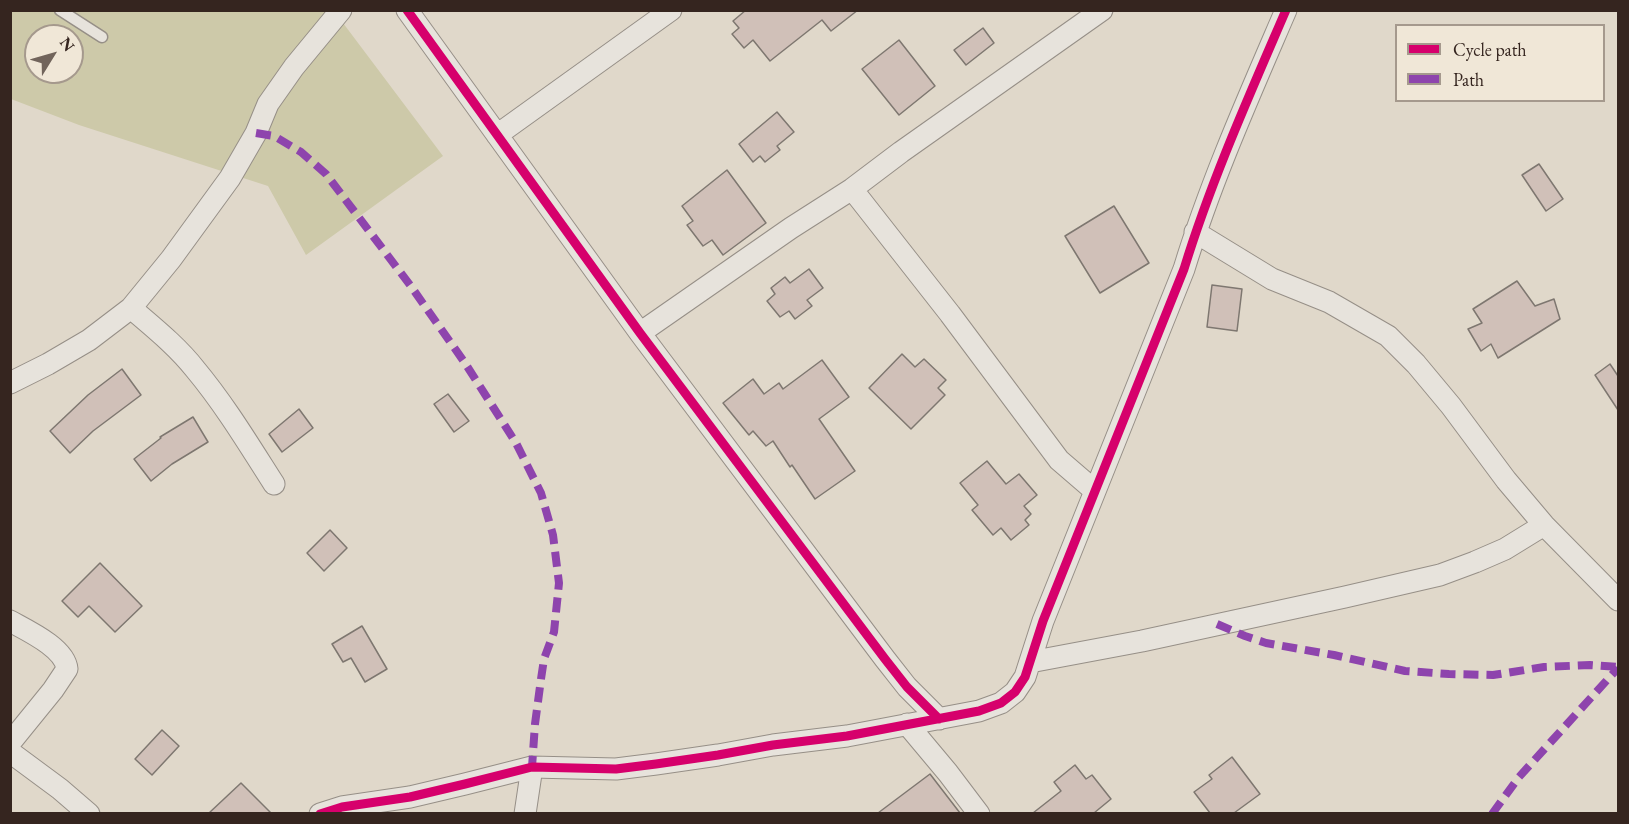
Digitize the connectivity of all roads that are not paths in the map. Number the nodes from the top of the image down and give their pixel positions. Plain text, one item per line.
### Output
1 (60, 10) edge
2 (341, 10) edge
3 (407, 10) edge
4 (671, 10) edge
5 (1102, 10) edge
6 (1286, 10) edge
7 (102, 37) dead end
8 (497, 135) junction
9 (852, 189) junction
10 (1195, 232) junction
11 (131, 308) junction
12 (640, 333) junction
13 (10, 383) edge
14 (274, 484) dead end
15 (1095, 491) junction
16 (1544, 525) junction
17 (1618, 600) edge
18 (10, 621) edge
19 (1030, 662) junction
20 (939, 719) junction
21 (907, 724) junction
22 (10, 743) edge
23 (10, 752) edge
24 (531, 766) junction
25 (343, 810) edge
26 (89, 813) edge
27 (320, 813) edge
28 (525, 813) edge
29 (979, 813) edge

1 - 7 lane
2 - 11 street
3 - 8 street
4 - 8 street
5 - 9 street
6 - 10 street
8 - 12 street
9 - 12 street
9 - 15 street
10 - 15 street
10 - 16 street
11 - 13 street
11 - 14 street
12 - 20 street
15 - 19 street
16 - 17 street
16 - 19 street
18 - 22 street
19 - 20 street
20 - 21 street
21 - 24 street
21 - 29 street
23 - 26 street
24 - 25 street
24 - 28 street
25 - 27 street

